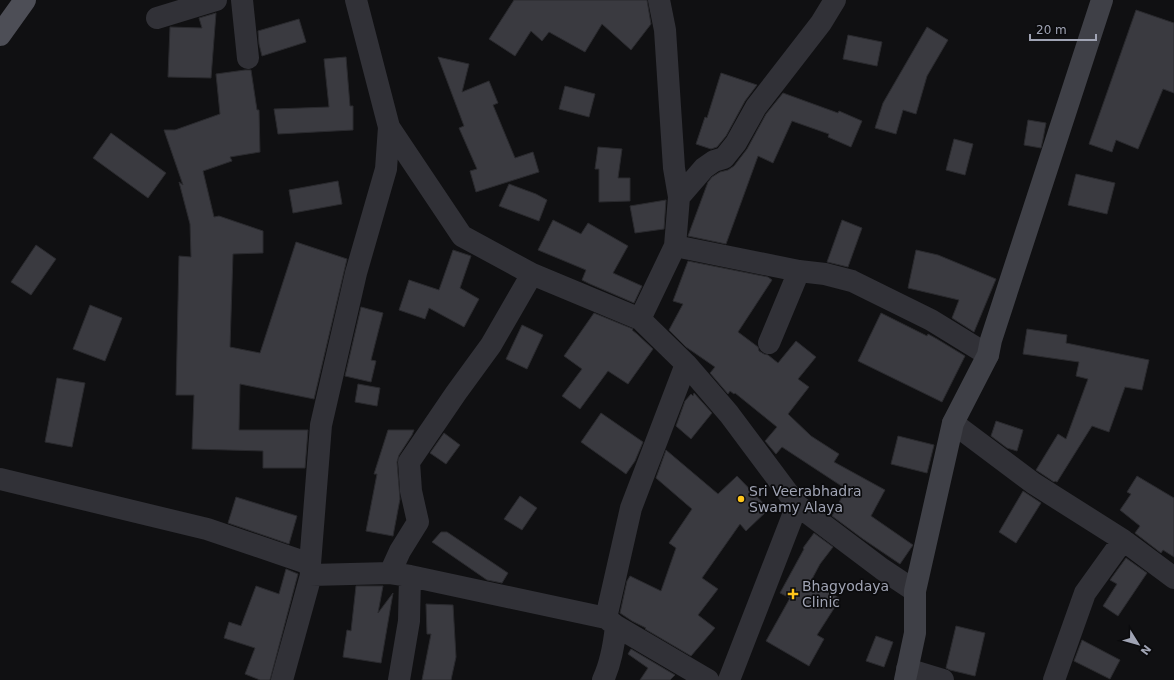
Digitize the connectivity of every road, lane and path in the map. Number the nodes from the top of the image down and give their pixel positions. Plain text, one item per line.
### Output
1 (25, 0) edge
2 (216, 0) edge
3 (242, 0) edge
4 (356, 0) edge
5 (659, 0) edge
6 (835, 0) edge
7 (1102, 0) edge
8 (157, 18) dead end
9 (0, 35) edge
10 (248, 58) dead end
11 (389, 127) junction
12 (679, 197) junction
13 (676, 246) junction
14 (799, 271) junction
15 (532, 274) junction
16 (640, 319) junction
17 (769, 343) dead end
18 (988, 355) junction
19 (686, 364) junction
20 (953, 423) junction
21 (0, 479) edge
22 (797, 505) junction
23 (1123, 540) junction
24 (310, 569) junction
25 (400, 574) junction
26 (1174, 578) edge
27 (915, 591) junction
28 (611, 622) junction
29 (906, 675) edge
30 (282, 680) edge
31 (400, 680) edge
32 (603, 680) edge
33 (708, 680) edge
34 (729, 680) edge
35 (943, 680) edge
36 (1054, 680) edge

1 - 9 main road
2 - 8 street
3 - 10 street
4 - 11 street
5 - 12 street
6 - 12 street
7 - 18 street
11 - 15 street
11 - 24 street
12 - 13 street
13 - 14 street
13 - 16 street
14 - 17 street
14 - 18 street
15 - 16 street
15 - 25 street
16 - 19 street
18 - 20 street
19 - 22 street
19 - 28 street
20 - 23 street
20 - 27 street
21 - 24 street
22 - 27 street
22 - 34 street
23 - 26 street
23 - 36 street
24 - 25 street
24 - 30 street
25 - 28 street
25 - 31 street
27 - 29 street
28 - 32 street
28 - 33 street
29 - 35 street

